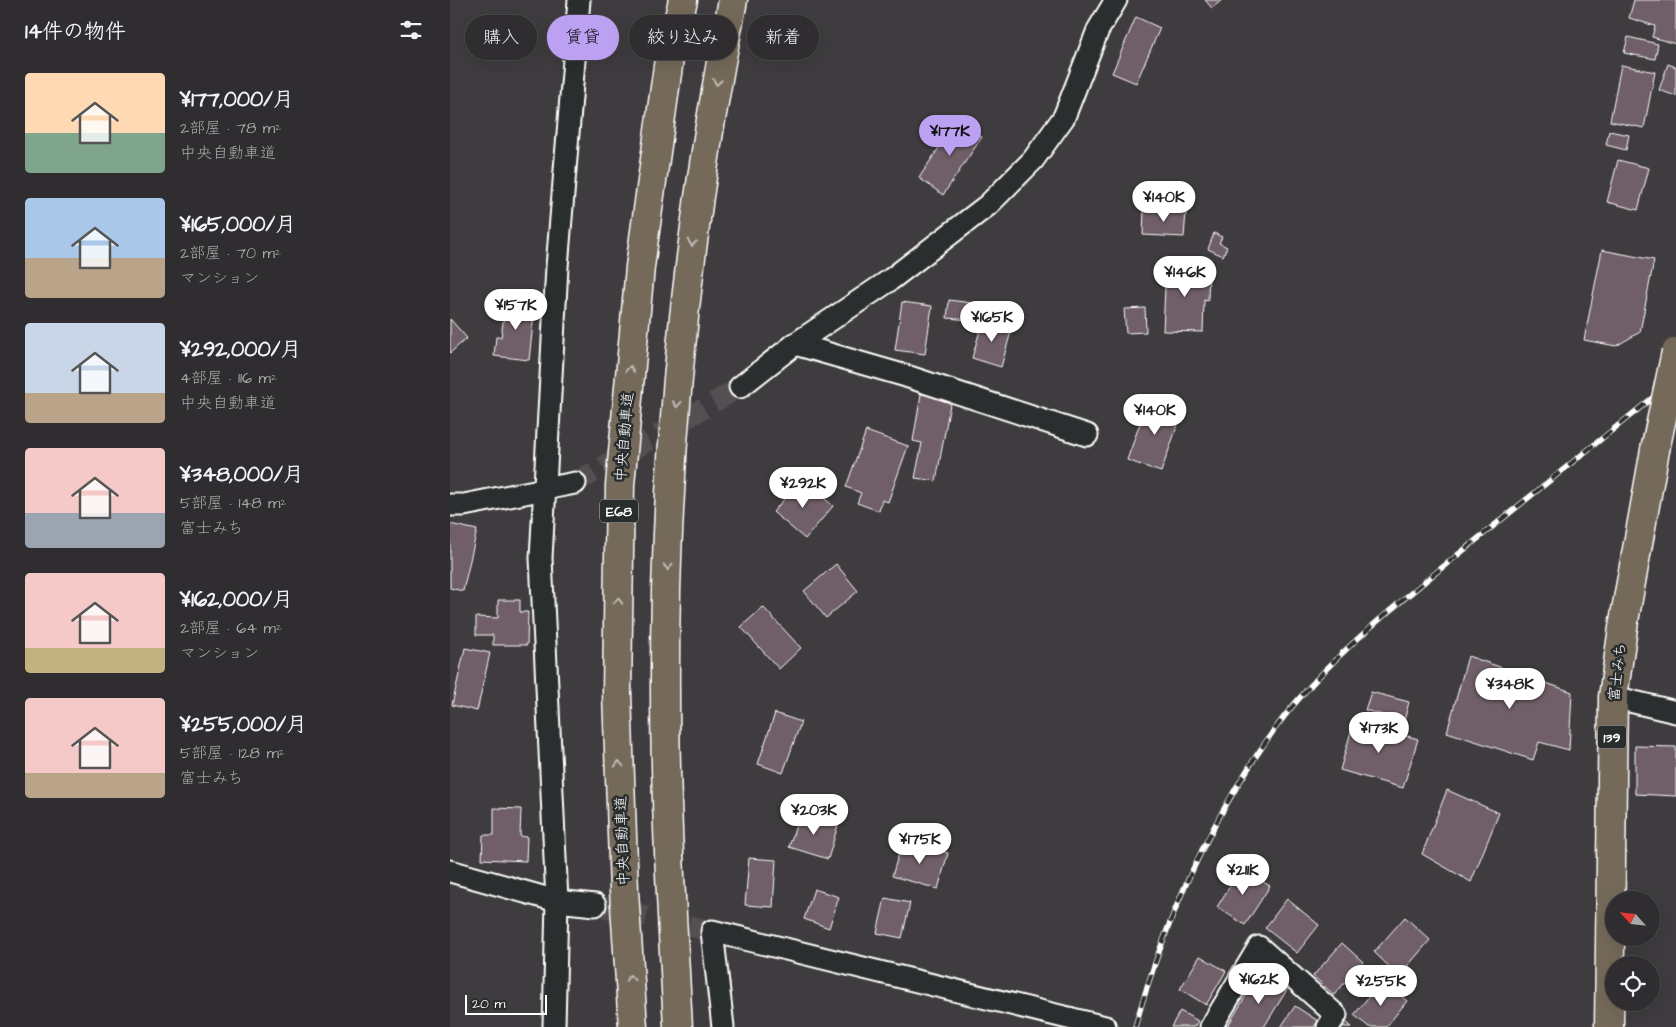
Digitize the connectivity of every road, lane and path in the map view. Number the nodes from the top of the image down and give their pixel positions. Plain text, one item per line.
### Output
1 (579, 0) edge
2 (683, 0) edge
3 (733, 0) edge
4 (1116, 0) edge
5 (795, 344) junction
6 (1676, 352) edge
7 (740, 387) tunnel mouth
8 (1086, 434) dead end
9 (575, 483) tunnel mouth
10 (545, 490) junction
11 (450, 504) edge
12 (1613, 697) junction
13 (1676, 712) edge
14 (450, 871) edge
15 (557, 901) junction
16 (595, 905) tunnel mouth
17 (554, 1027) edge
18 (633, 1027) edge
19 (678, 1027) edge
20 (723, 1027) edge
21 (1105, 1027) edge
22 (1211, 1027) edge
23 (1328, 1027) edge
24 (1609, 1027) edge

1 - 10 street
18 -> 2 highway, 中央自動車道 / E68
3 -> 19 highway
4 - 5 street
5 - 7 street
5 - 8 street
6 - 12 highway, 富士みち / 139, bridge
9 - 10 street
10 - 11 street
10 - 15 street
12 - 13 street
12 - 24 highway, 富士みち / 139
14 - 15 street
15 - 16 street
15 - 17 street
20 - 21 street
22 - 23 street

